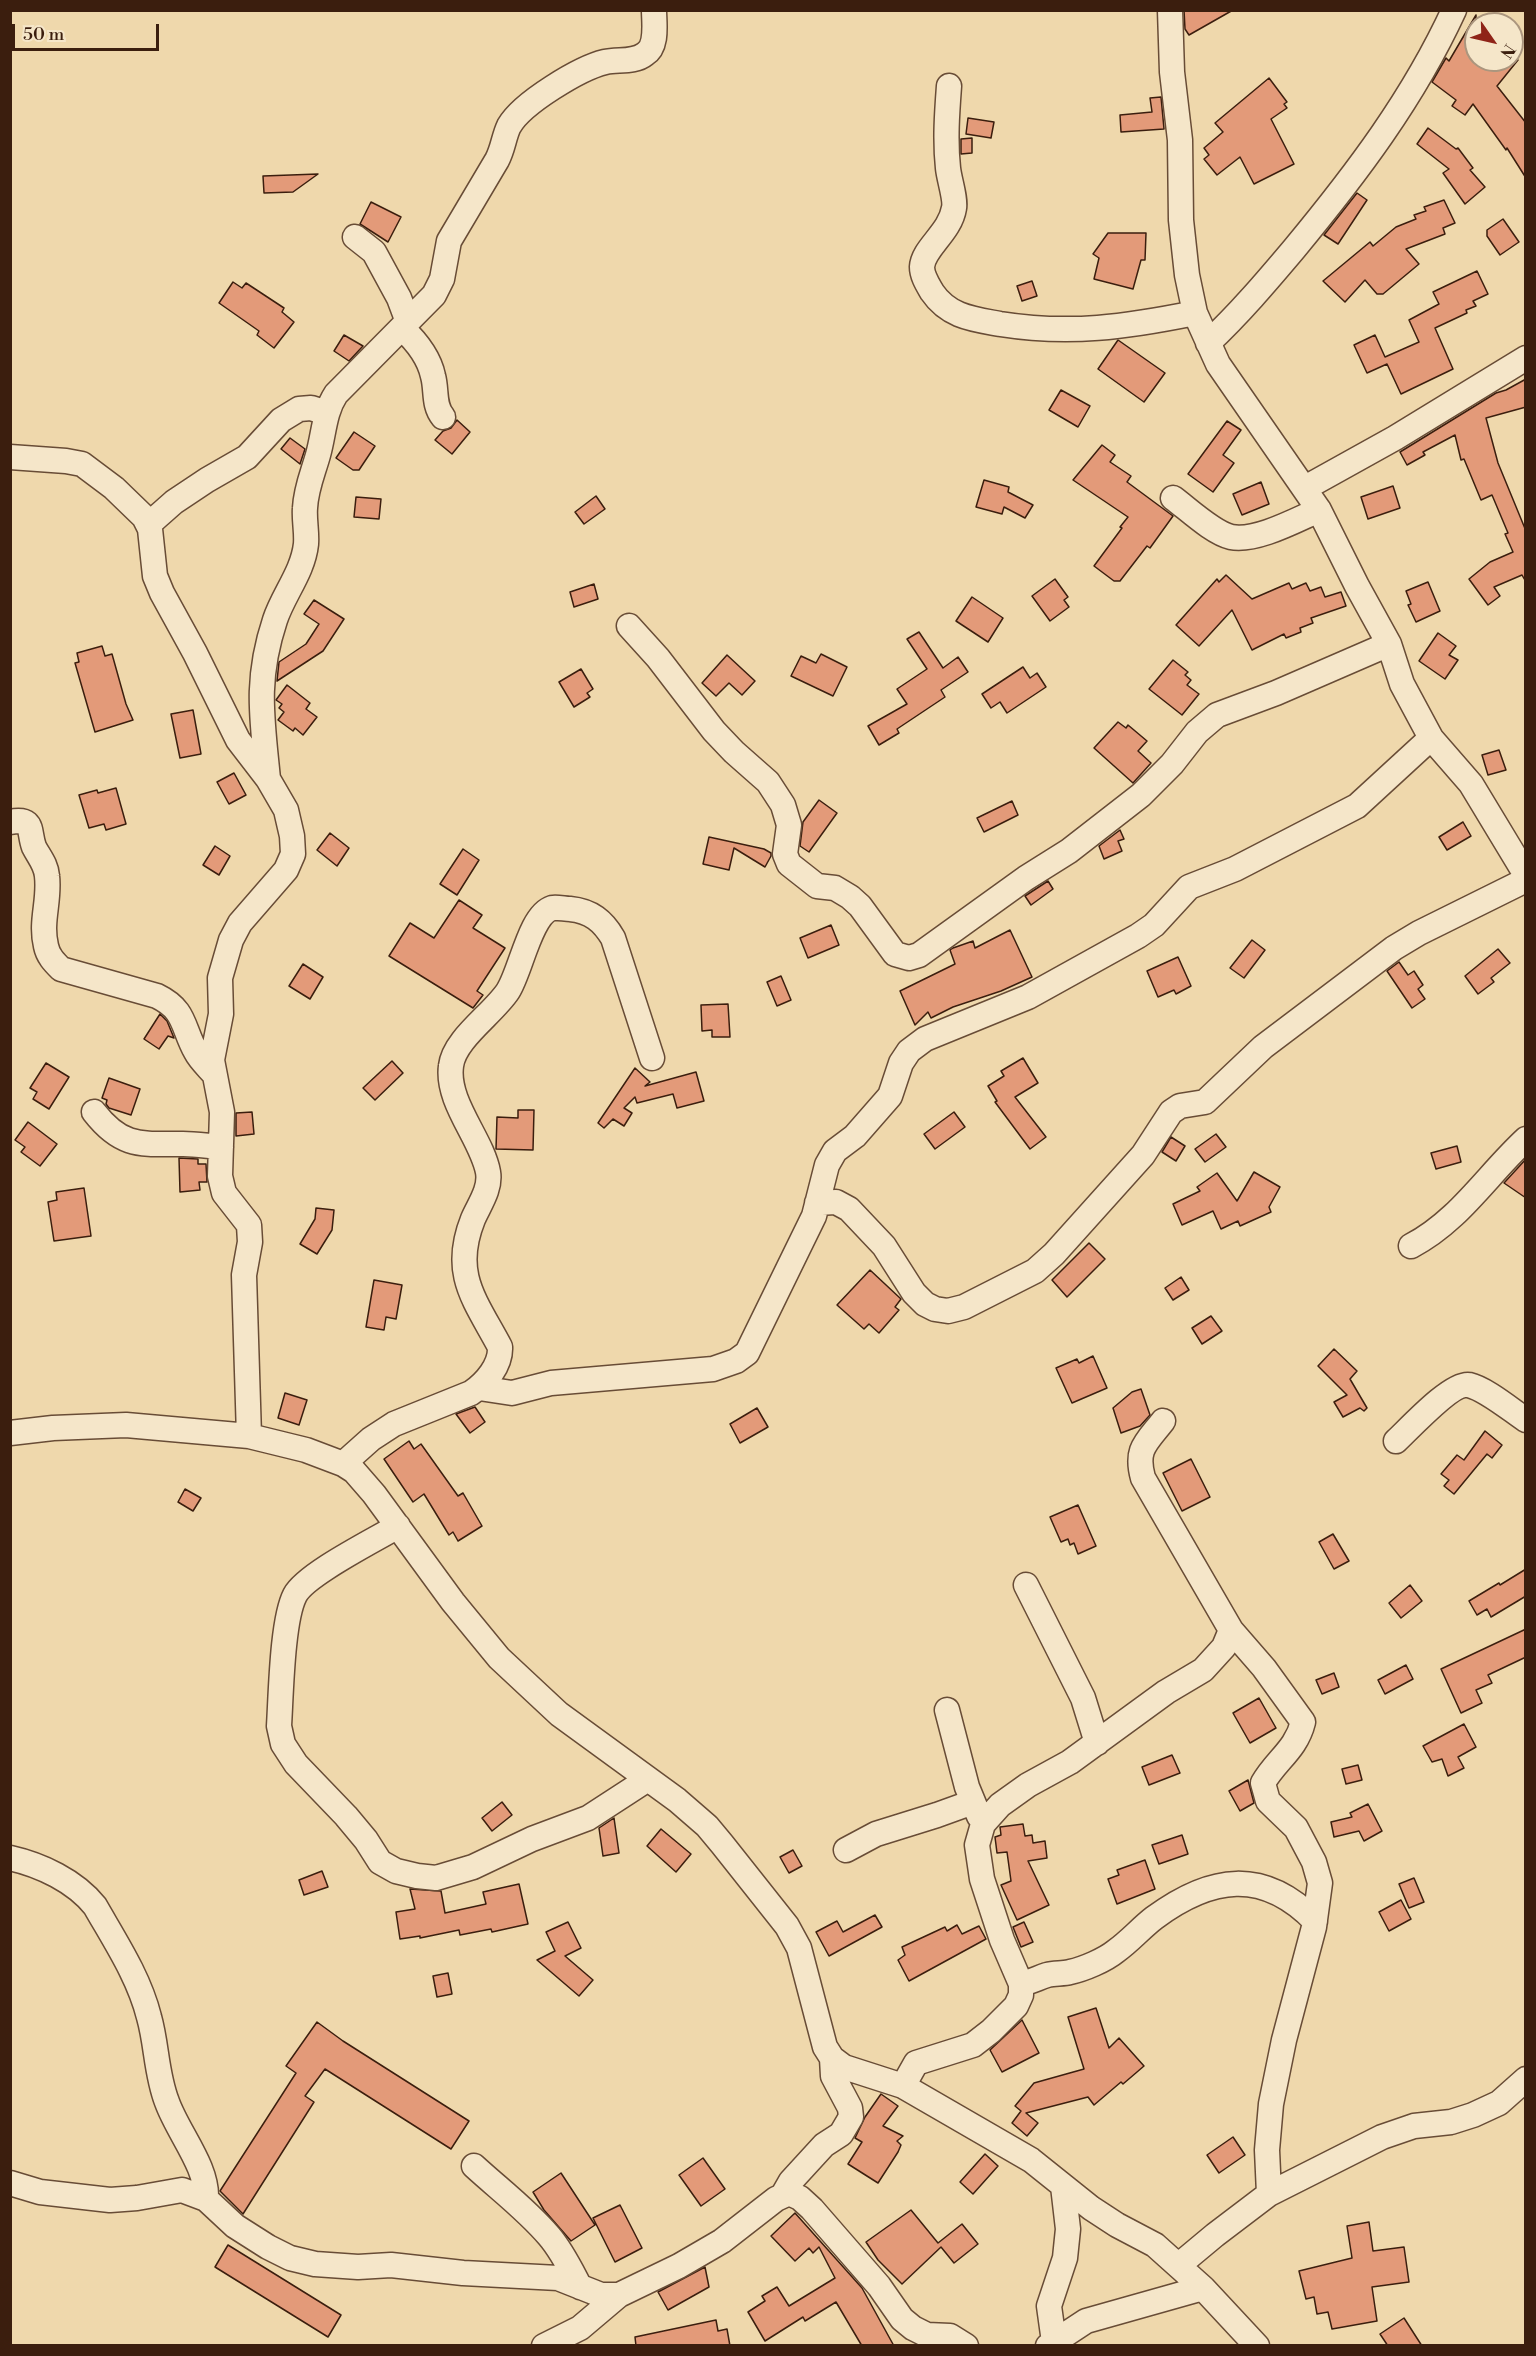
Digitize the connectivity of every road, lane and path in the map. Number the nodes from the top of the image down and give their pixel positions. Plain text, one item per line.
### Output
1 (654, 10) edge
2 (1170, 10) edge
3 (1454, 10) edge
4 (950, 86) dead end
5 (355, 237) dead end
6 (1195, 313) junction
7 (405, 325) junction
8 (1208, 344) junction
9 (1526, 358) edge
10 (327, 413) junction
11 (442, 417) dead end
12 (10, 457) edge
13 (1305, 488) junction
14 (1173, 498) dead end
15 (1319, 510) junction
16 (148, 525) junction
17 (629, 626) dead end
18 (1389, 644) junction
19 (1431, 738) junction
20 (268, 779) junction
21 (10, 822) edge
22 (1526, 875) edge
23 (1526, 880) edge
24 (652, 1059) dead end
25 (214, 1074) junction
26 (94, 1112) dead end
27 (1526, 1139) edge
28 (220, 1147) junction
29 (817, 1203) junction
30 (1411, 1246) dead end
31 (479, 1388) junction
32 (1526, 1420) edge
33 (1163, 1421) dead end
34 (10, 1433) edge
35 (249, 1436) junction
36 (1396, 1440) dead end
37 (343, 1464) junction
38 (398, 1526) junction
39 (1026, 1584) dead end
40 (1231, 1630) junction
41 (947, 1710) dead end
42 (1097, 1743) junction
43 (648, 1779) junction
44 (973, 1802) junction
45 (982, 1824) junction
46 (846, 1850) dead end
47 (10, 1858) edge
48 (1315, 1921) junction
49 (1021, 1984) junction
50 (832, 2058) junction
51 (1526, 2079) edge
52 (903, 2086) junction
53 (474, 2166) dead end
54 (10, 2183) edge
55 (1063, 2186) junction
56 (1269, 2194) junction
57 (783, 2195) junction
58 (206, 2199) junction
59 (1179, 2265) junction
60 (580, 2287) junction
61 (1203, 2288) junction
62 (619, 2295) junction
63 (1051, 2344) edge
64 (544, 2346) edge
65 (966, 2346) edge
66 (1257, 2346) edge

1 - 7 street
2 - 6 street
3 - 8 street
4 - 6 street
5 - 7 street
6 - 8 street
7 - 10 street
7 - 11 street
8 - 13 street
9 - 13 street
10 - 16 street
10 - 20 street
12 - 16 street
13 - 15 street
14 - 15 street
15 - 18 street
16 - 20 street
17 - 18 street
18 - 19 street
19 - 22 street
19 - 29 street
20 - 25 street
21 - 25 street
23 - 29 street
24 - 31 street
25 - 28 street
26 - 28 street
27 - 30 street
28 - 35 street
29 - 31 street
31 - 37 street
32 - 36 street
33 - 40 street
34 - 35 street
35 - 37 street
37 - 38 street
38 - 43 street
38 - 43 street
39 - 42 street
40 - 42 street
40 - 48 street
41 - 44 street
42 - 45 street
43 - 50 street
44 - 45 street
44 - 46 street
45 - 49 street
47 - 58 street
48 - 49 street
48 - 56 street
49 - 52 street
50 - 52 street
50 - 57 street
51 - 56 street
52 - 55 street
53 - 60 street
54 - 58 street
55 - 59 street
55 - 63 street
56 - 59 street
57 - 62 street
57 - 65 street
58 - 60 street
59 - 61 street
60 - 62 street
61 - 63 street
61 - 66 street
62 - 64 street

